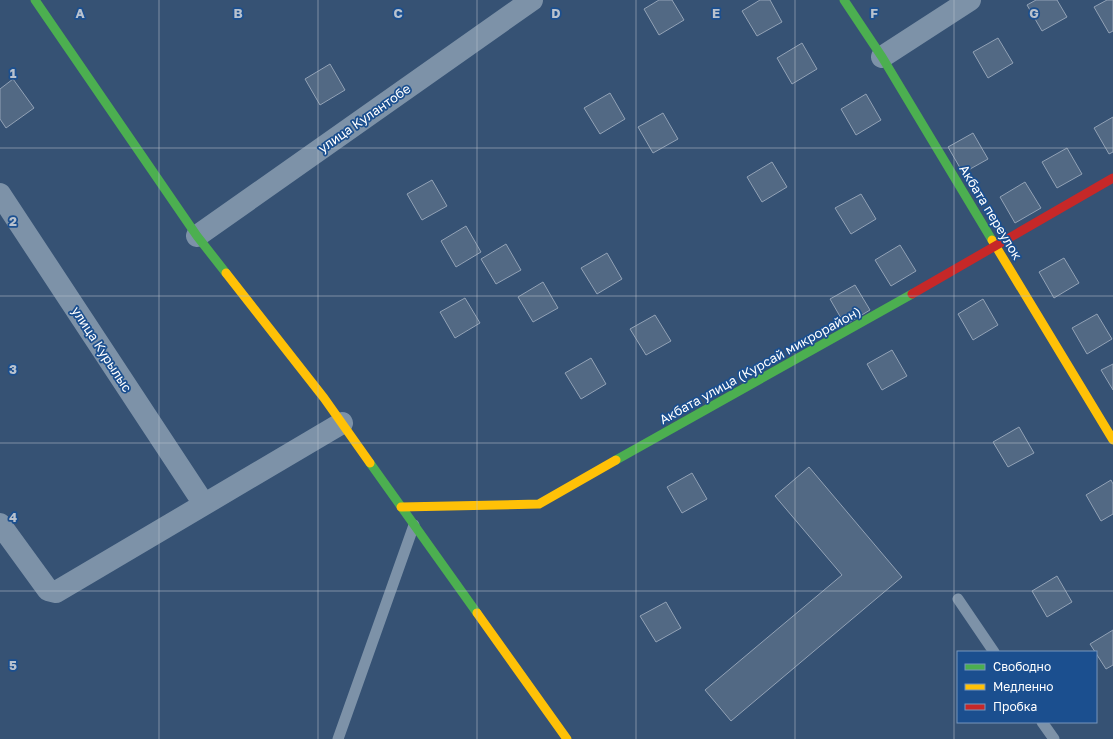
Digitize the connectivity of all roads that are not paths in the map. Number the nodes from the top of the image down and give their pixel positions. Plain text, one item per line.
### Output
1 (35, 0) edge
2 (532, 0) edge
3 (844, 0) edge
4 (970, 0) edge
5 (882, 57) junction
6 (1113, 178) edge
7 (0, 194) edge
8 (197, 236) junction
9 (996, 246) junction
10 (342, 423) junction
11 (1113, 438) edge
12 (204, 504) junction
13 (401, 507) junction
14 (0, 524) edge
15 (414, 525) junction
16 (958, 599) dead end
17 (993, 651) edge
18 (1043, 723) edge
19 (338, 739) edge
20 (567, 739) edge
21 (1054, 739) edge

1 - 8 main road
2 - 8 street, улица Кулантобе
3 - 5 main road, Акбата переулок
4 - 5 street
5 - 9 main road, Акбата переулок
6 - 9 main road, Акбата улица (Курсай микрорайон)
7 - 12 street, улица Курылыс
8 - 10 main road
9 - 11 main road, Акбата переулок
9 - 13 main road, Акбата улица (Курсай микрорайон)
10 - 12 street
10 - 13 main road
12 - 14 street
13 - 15 main road
15 - 19 lane
15 - 20 main road
16 - 17 lane
18 - 21 lane

